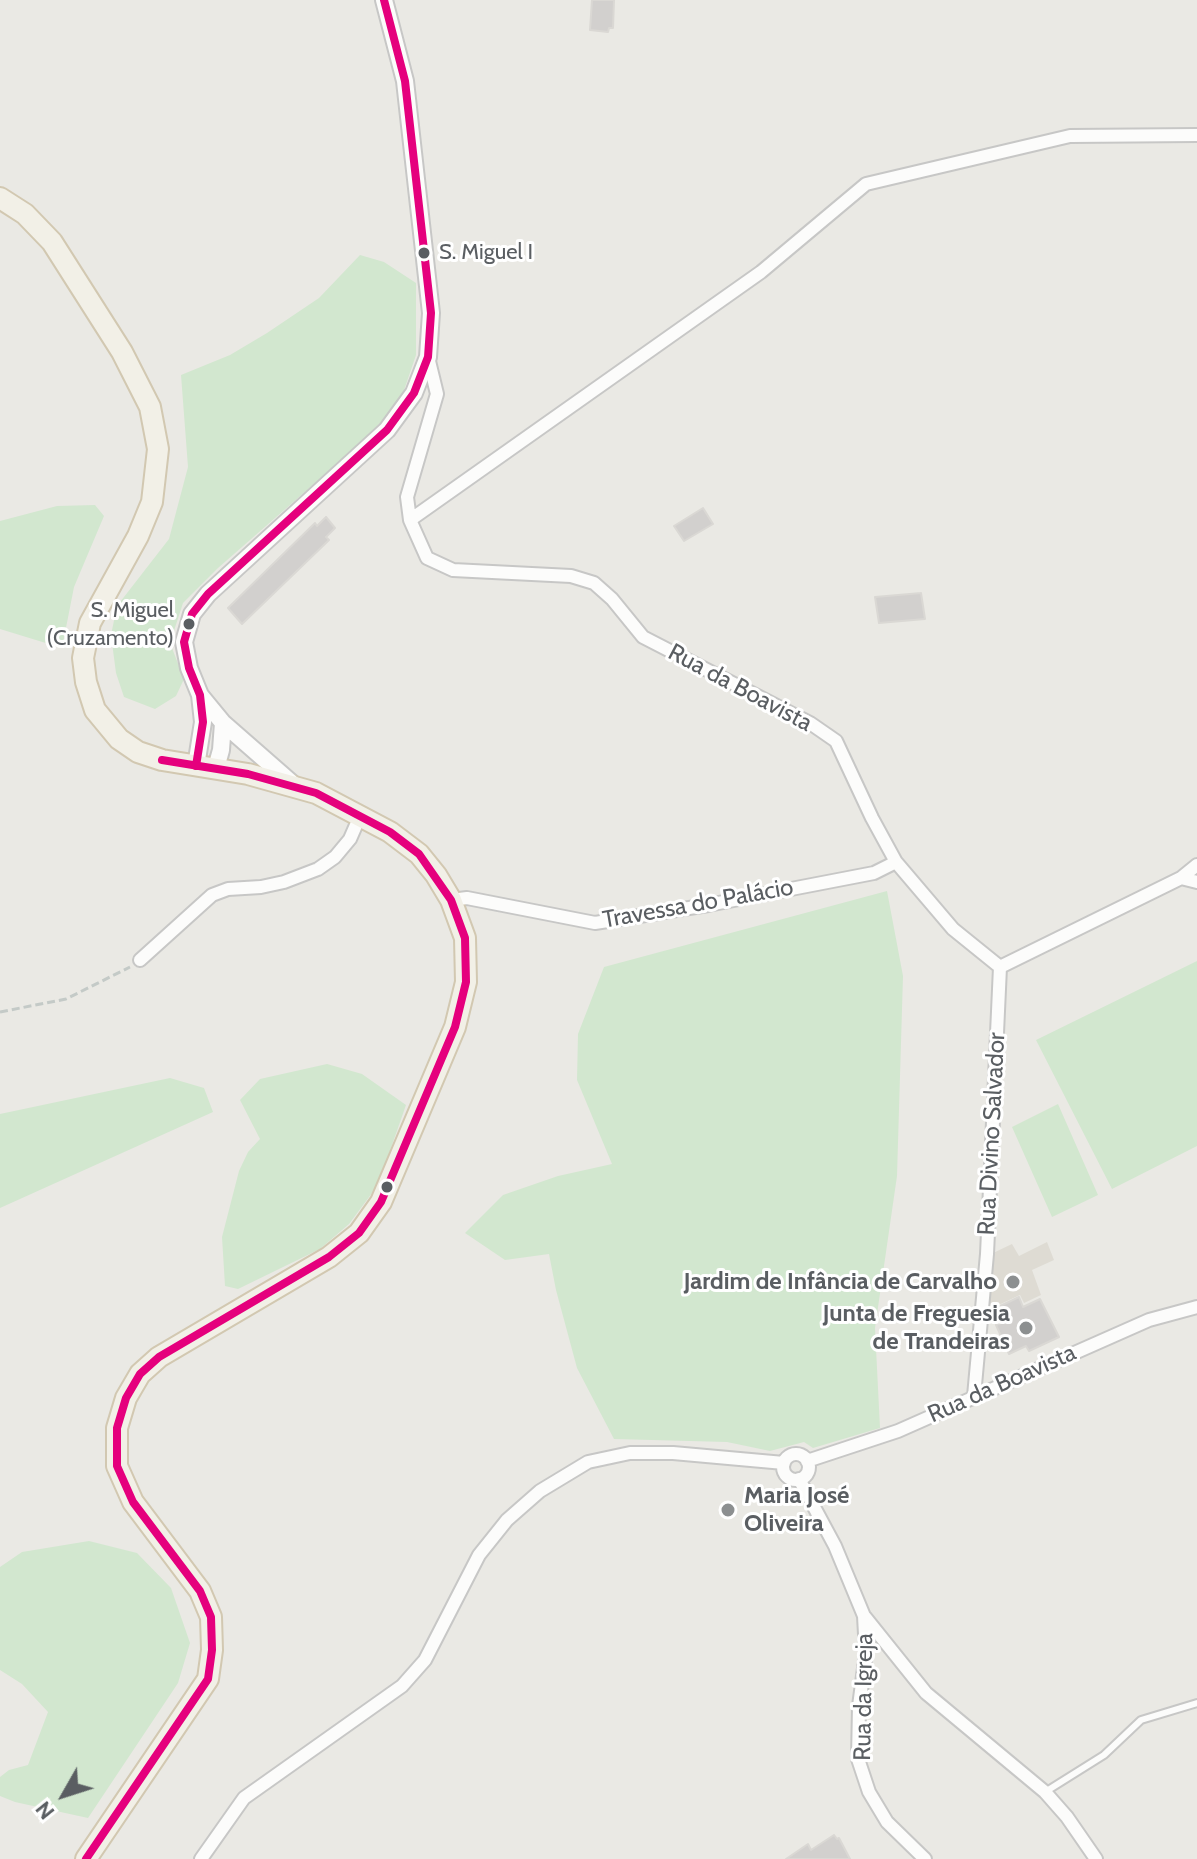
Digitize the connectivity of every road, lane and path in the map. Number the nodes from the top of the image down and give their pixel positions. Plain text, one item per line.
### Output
1 (384, 0) edge
2 (1197, 135) edge
3 (0, 198) edge
4 (428, 357) junction
5 (410, 520) junction
6 (200, 695) junction
7 (223, 723) junction
8 (206, 767) junction
9 (296, 787) junction
10 (360, 816) junction
11 (896, 862) junction
12 (1197, 865) edge
13 (1181, 878) junction
14 (1197, 882) edge
15 (451, 900) junction
16 (140, 960) joint
17 (1000, 967) junction
18 (0, 1012) edge
19 (1195, 1310) edge
20 (974, 1396) junction
21 (807, 1461) junction
22 (784, 1463) junction
23 (799, 1479) junction
24 (864, 1616) junction
25 (1197, 1703) edge
26 (1045, 1792) junction
27 (86, 1859) edge
28 (201, 1859) edge
29 (925, 1859) edge
30 (1096, 1859) edge

1 - 4 street
2 - 5 street
3 - 8 main road
4 - 5 street, Rua da Boavista
4 - 6 street
5 - 11 street, Rua da Boavista
6 - 7 street
6 - 8 street
7 - 8 street
7 - 9 street
8 - 9 main road
9 - 10 main road
10 - 15 main road
10 - 16 street
11 - 15 street, Travessa do Palácio
11 - 17 street, Rua da Boavista
12 - 13 street
13 - 14 street
13 - 17 street
15 - 27 main road
16 - 18 path
17 - 20 street, Rua Divino Salvador
19 - 20 street, Rua da Boavista
20 - 21 street, Rua da Boavista
21 - 22 street
21 - 23 street
22 - 23 street
22 - 28 street
23 - 24 street, Rua da Igreja
24 - 26 street
24 - 29 street, Rua da Igreja
25 - 26 lane
26 - 30 street

